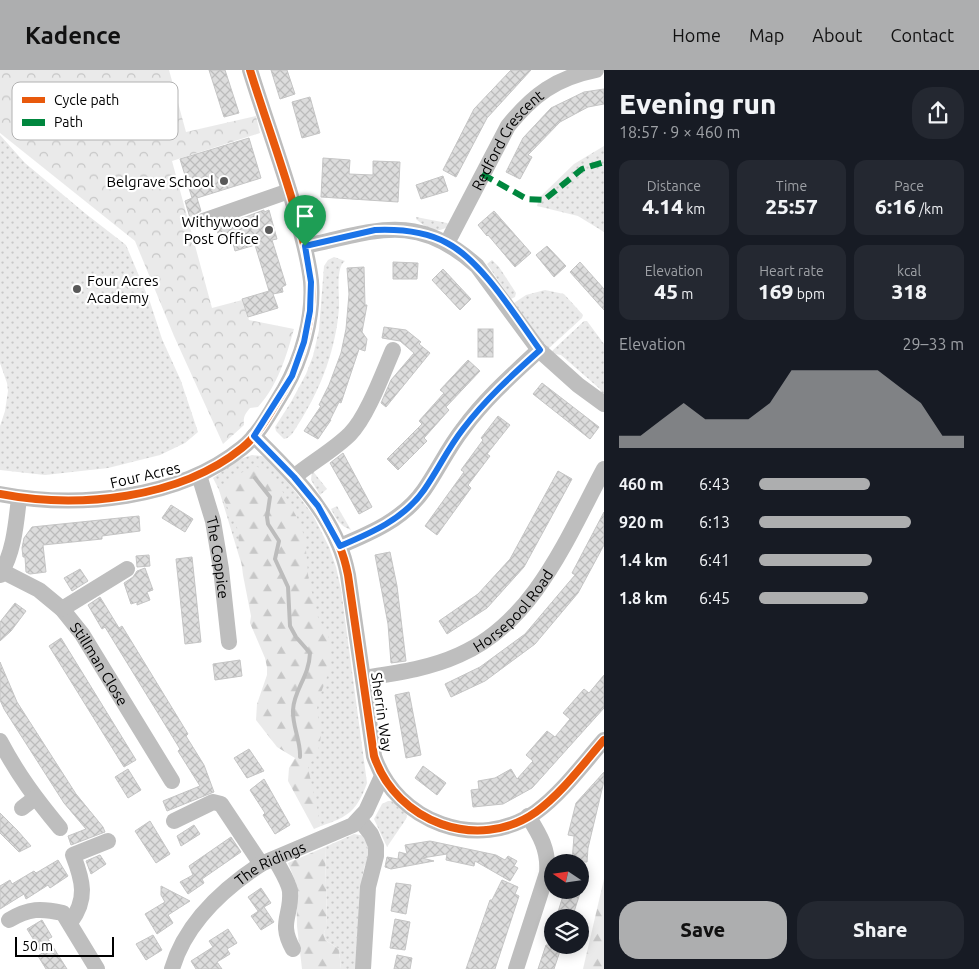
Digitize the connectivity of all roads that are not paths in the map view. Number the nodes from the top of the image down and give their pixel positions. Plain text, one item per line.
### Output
1 (250, 70) edge
2 (596, 70) edge
3 (289, 191) junction
4 (203, 221) dead end
5 (447, 243) junction
6 (305, 246) junction
7 (393, 350) dead end
8 (540, 350) junction
9 (604, 404) edge
10 (254, 436) junction
11 (604, 469) edge
12 (199, 475) junction
13 (294, 477) junction
14 (0, 494) edge
15 (19, 498) junction
16 (340, 546) junction
17 (127, 569) dead end
18 (1, 573) edge
19 (62, 609) junction
20 (229, 642) dead end
21 (363, 678) junction
22 (604, 740) edge
23 (0, 741) edge
24 (382, 776) junction
25 (172, 780) dead end
26 (35, 798) junction
27 (22, 808) dead end
28 (528, 816) junction
29 (360, 819) junction
30 (174, 821) dead end
31 (60, 828) dead end
32 (108, 841) dead end
33 (268, 862) junction
34 (66, 918) junction
35 (9, 920) dead end
36 (293, 949) dead end
37 (97, 969) edge
38 (172, 969) edge
39 (363, 969) edge
40 (516, 969) edge

1 - 3 street, Four Acres
2 - 5 street, Redford Crescent
3 - 4 street
3 - 6 street, Four Acres
5 - 6 street
5 - 8 street
6 - 10 street, Four Acres
7 - 13 street
8 - 9 street
8 - 16 street
10 - 12 street, Four Acres
10 - 13 street, Sherrin Way
11 - 21 street, Horsepool Road
12 - 15 street, Four Acres
12 - 20 street, The Coppice
13 - 16 street, Sherrin Way
14 - 15 street, Four Acres
15 - 18 street
16 - 21 street, Sherrin Way
17 - 19 street
18 - 19 street, Stillman Close
19 - 25 street, Stillman Close
21 - 24 street, Sherrin Way
22 - 28 street, Sherrin Way
23 - 26 street
24 - 28 street, Sherrin Way
24 - 29 street, The Ridings
26 - 27 street
26 - 31 street
28 - 40 street
29 - 33 street, The Ridings
29 - 39 street
30 - 33 street
32 - 34 street
33 - 36 street
33 - 38 street, The Ridings
34 - 35 street
34 - 37 street

